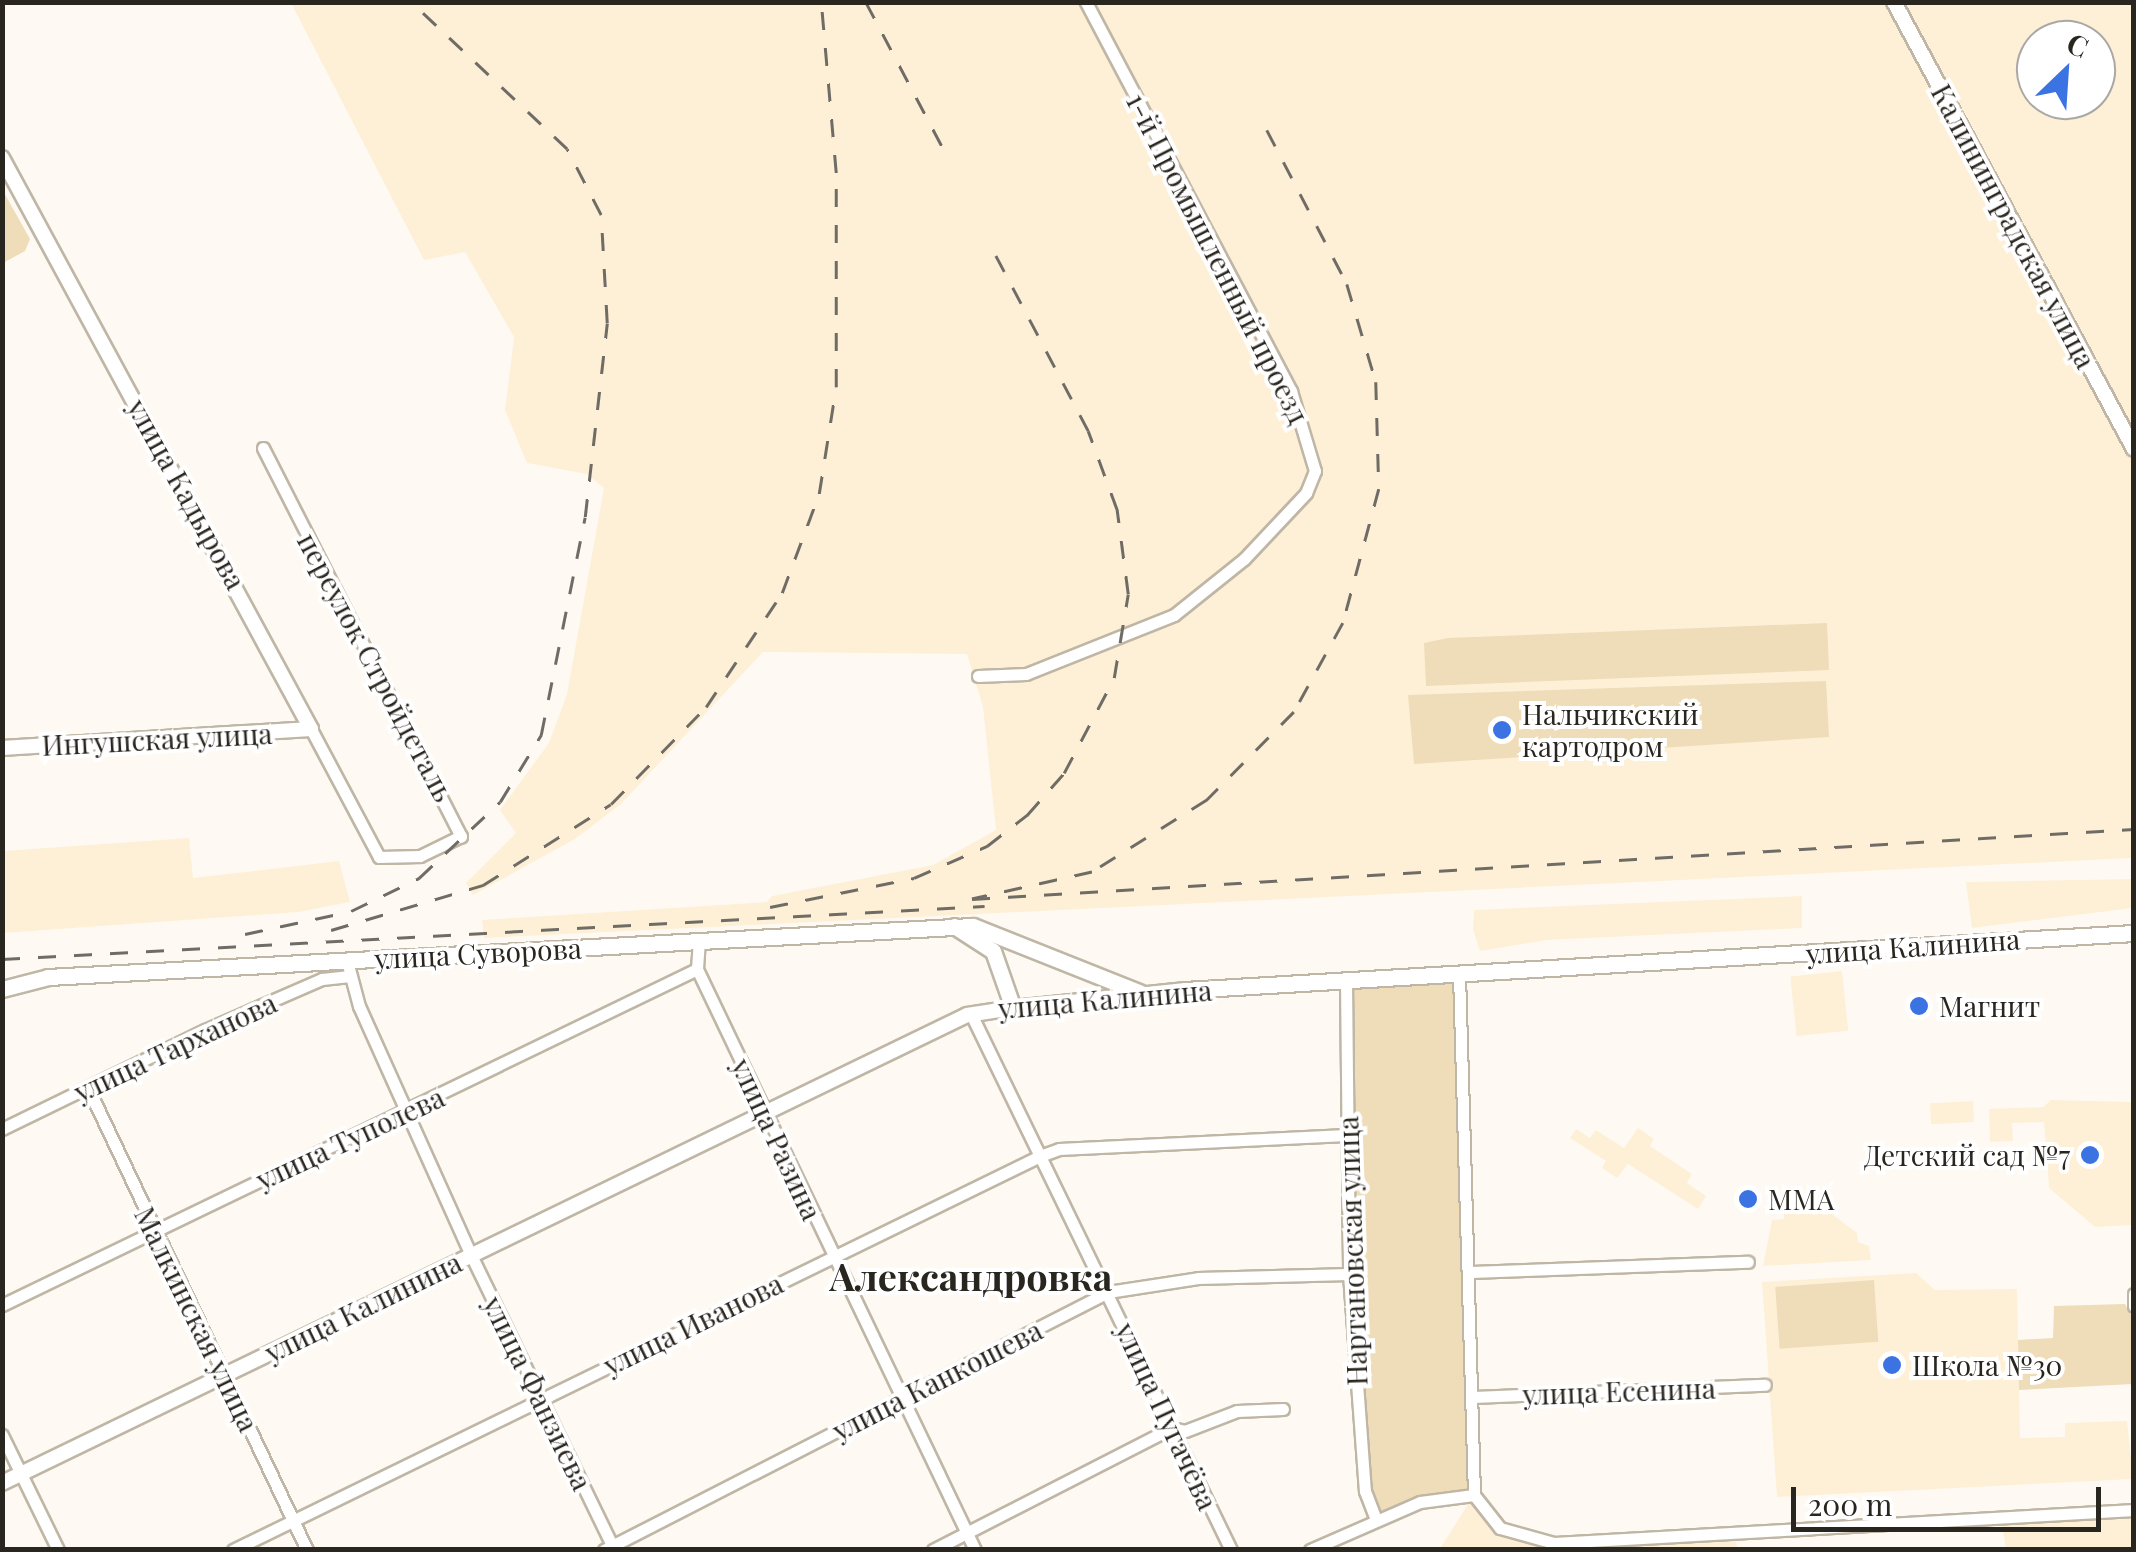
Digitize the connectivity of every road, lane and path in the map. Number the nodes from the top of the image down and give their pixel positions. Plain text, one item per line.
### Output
1 (1086, 2) edge
2 (1894, 2) edge
3 (2, 158) edge
4 (263, 448) dead end
5 (2134, 449) edge
6 (978, 676) dead end
7 (311, 729) junction
8 (2, 748) edge
9 (364, 834) joint
10 (954, 926) junction
11 (2134, 933) edge
12 (700, 940) junction
13 (349, 968) junction
14 (697, 970) junction
15 (1459, 974) junction
16 (1346, 980) junction
17 (2, 989) edge
18 (1148, 994) junction
19 (1013, 1008) junction
20 (971, 1014) junction
21 (88, 1088) junction
22 (410, 1112) junction
23 (765, 1112) junction
24 (2, 1129) edge
25 (1346, 1135) junction
26 (1040, 1156) junction
27 (154, 1230) junction
28 (471, 1255) junction
29 (830, 1256) junction
30 (1748, 1262) dead end
31 (1470, 1272) junction
32 (1349, 1274) junction
33 (1108, 1292) junction
34 (2134, 1294) edge
35 (2, 1305) edge
36 (2134, 1306) edge
37 (224, 1375) junction
38 (1764, 1386) dead end
39 (1473, 1396) junction
40 (903, 1398) junction
41 (542, 1399) junction
42 (1283, 1409) dead end
43 (1172, 1428) junction
44 (2, 1435) edge
45 (20, 1474) junction
46 (2, 1483) edge
47 (1474, 1495) junction
48 (2134, 1510) edge
49 (1376, 1519) junction
50 (293, 1521) junction
51 (967, 1532) junction
52 (610, 1548) edge
53 (58, 1550) edge
54 (233, 1550) edge
55 (307, 1550) edge
56 (933, 1550) edge
57 (975, 1550) edge
58 (1230, 1550) edge
59 (1310, 1550) edge

1 - 6 street, 1-й Промышленный проезд
2 - 5 street, Калининградская улица
3 - 7 street, улица Кадырова
4 - 9 street, переулок Стройдеталь
7 - 8 street, Ингушская улица
7 - 9 street, улица Кадырова
10 - 12 main road, улица Суворова
10 - 18 main road, улица Суворова
10 - 19 main road
11 - 15 main road, улица Калинина
12 - 13 main road, улица Суворова
12 - 14 street
13 - 17 main road, улица Суворова
13 - 21 street, улица Тарханова
13 - 22 street, улица Фанзиева
14 - 22 street, улица Туполева
14 - 23 street, улица Разина
15 - 16 main road, улица Калинина
15 - 31 street
16 - 18 main road, улица Калинина
16 - 25 street, Нартановская улица
18 - 19 main road, улица Калинина
19 - 20 street, улица Калинина
20 - 23 street, улица Калинина
20 - 26 street, улица Пугачёва
21 - 24 street, улица Тарханова
21 - 27 street, Малкинская улица
22 - 27 street, улица Туполева
22 - 28 street, улица Фанзиева
23 - 28 street, улица Калинина
23 - 29 street, улица Разина
25 - 26 street, улица Иванова
25 - 32 street, Нартановская улица
26 - 29 street, улица Иванова
26 - 33 street, улица Пугачёва
27 - 35 street, улица Туполева
27 - 37 street, Малкинская улица
28 - 37 street, улица Калинина
28 - 41 street, улица Фанзиева
29 - 40 street, улица Разина
29 - 41 street, улица Иванова
30 - 31 street
31 - 39 street
32 - 33 street, улица Канкошева
32 - 49 street, Нартановская улица
33 - 40 street, улица Канкошева
33 - 43 street, улица Пугачёва
34 - 36 street
37 - 45 street, улица Калинина
37 - 50 street, Малкинская улица
38 - 39 street, улица Есенина
39 - 47 street
40 - 51 street, улица Разина
40 - 52 street, улица Канкошева
41 - 50 street, улица Иванова
41 - 52 street, улица Фанзиева
42 - 43 street
43 - 51 street
43 - 58 street, улица Пугачёва
44 - 45 street
45 - 46 street, улица Калинина
45 - 53 street
47 - 48 street
47 - 49 street
49 - 59 street
50 - 54 street, улица Иванова
50 - 55 street, Малкинская улица
51 - 56 street
51 - 57 street, улица Разина

